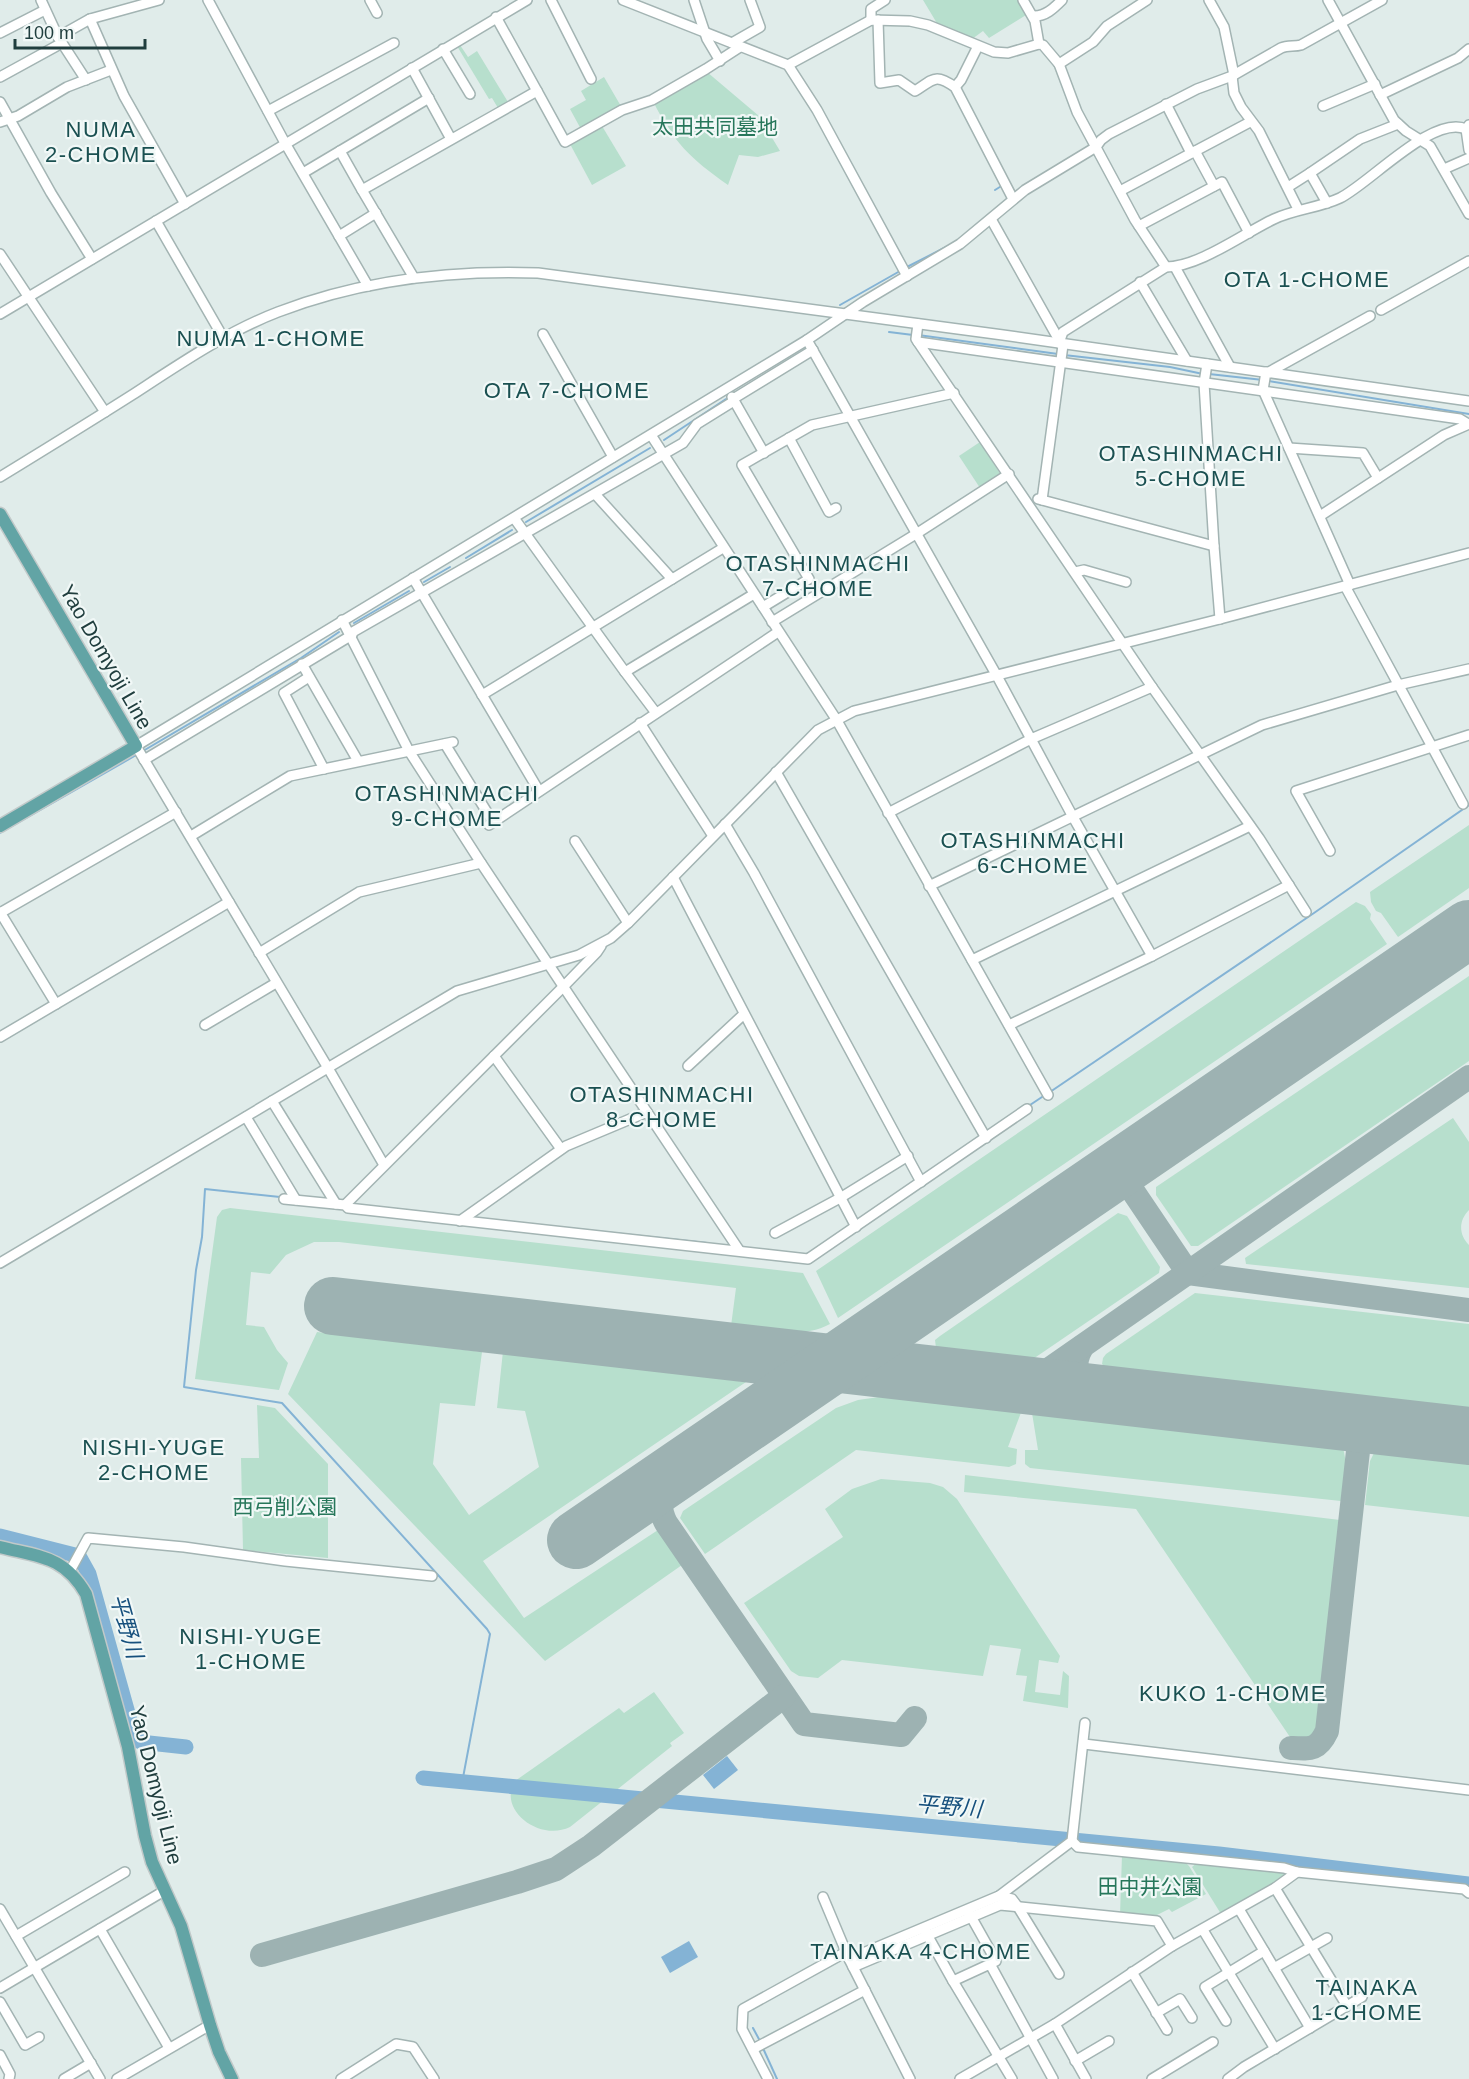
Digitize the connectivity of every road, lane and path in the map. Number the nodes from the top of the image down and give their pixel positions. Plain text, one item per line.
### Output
1 (41, 0) edge
2 (159, 0) edge
3 (208, 0) edge
4 (370, 0) edge
5 (527, 0) edge
6 (551, 0) edge
7 (623, 0) edge
8 (694, 0) edge
9 (750, 0) edge
10 (885, 0) edge
11 (1023, 0) edge
12 (1062, 0) edge
13 (1147, 0) edge
14 (1209, 0) edge
15 (1328, 0) edge
16 (1376, 2) edge
17 (45, 10) junction
18 (377, 13) dead end
19 (1033, 16) junction
20 (496, 17) junction
21 (90, 19) junction
22 (874, 20) junction
23 (1342, 23) junction
24 (0, 33) edge
25 (705, 33) junction
26 (60, 40) junction
27 (394, 43) dead end
28 (1039, 44) junction
29 (736, 45) junction
30 (978, 46) junction
31 (443, 49) junction
32 (1469, 49) edge
33 (720, 61) junction
34 (1059, 64) junction
35 (788, 65) junction
36 (412, 68) junction
37 (111, 70) junction
38 (1233, 75) junction
39 (0, 77) edge
40 (591, 79) dead end
41 (86, 80) junction
42 (1375, 84) junction
43 (955, 87) junction
44 (537, 91) junction
45 (470, 94) dead end
46 (1380, 95) junction
47 (429, 98) junction
48 (0, 102) edge
49 (1166, 104) junction
50 (1323, 106) dead end
51 (268, 111) junction
52 (4, 120) edge
53 (1250, 122) junction
54 (1398, 124) junction
55 (1467, 127) edge
56 (452, 139) junction
57 (1421, 139) junction
58 (285, 143) junction
59 (1096, 147) junction
60 (1469, 150) edge
61 (340, 151) junction
62 (1193, 152) junction
63 (1469, 158) edge
64 (1444, 169) junction
65 (303, 173) junction
66 (1310, 173) junction
67 (1214, 186) junction
68 (1288, 187) junction
69 (362, 190) junction
70 (1120, 191) junction
71 (1013, 199) junction
72 (1327, 203) junction
73 (185, 204) junction
74 (1298, 209) junction
75 (376, 213) junction
76 (1469, 214) edge
77 (991, 219) junction
78 (156, 222) junction
79 (1139, 226) junction
80 (1249, 232) junction
81 (339, 236) junction
82 (0, 254) edge
83 (92, 260) junction
84 (1469, 261) edge
85 (1170, 267) junction
86 (904, 271) junction
87 (414, 278) junction
88 (1140, 282) junction
89 (368, 286) junction
90 (29, 296) junction
91 (1381, 310) dead end
92 (0, 314) edge
93 (845, 315) junction
94 (1370, 316) dead end
95 (543, 334) dead end
96 (917, 334) junction
97 (224, 339) junction
98 (807, 340) junction
99 (996, 343) junction
100 (1061, 345) junction
101 (813, 350) junction
102 (1088, 351) junction
103 (1104, 353) junction
104 (1121, 356) junction
105 (1140, 358) junction
106 (1187, 361) junction
107 (1061, 362) junction
108 (1086, 365) junction
109 (1102, 367) junction
110 (1206, 367) junction
111 (1230, 367) junction
112 (1119, 370) junction
113 (1138, 372) junction
114 (1266, 374) junction
115 (1301, 380) junction
116 (1204, 383) junction
117 (1326, 384) junction
118 (727, 388) junction
119 (1263, 390) junction
120 (954, 393) junction
121 (1298, 396) junction
122 (1403, 396) junction
123 (1318, 399) junction
124 (734, 400) junction
125 (1329, 400) junction
126 (1469, 401) edge
127 (1400, 411) junction
128 (105, 412) junction
129 (851, 416) junction
130 (1468, 424) edge
131 (651, 435) junction
132 (789, 438) junction
133 (1289, 448) junction
134 (764, 453) junction
135 (663, 454) junction
136 (614, 458) junction
137 (1009, 474) junction
138 (0, 477) edge
139 (1378, 478) junction
140 (595, 494) junction
141 (1024, 496) junction
142 (1042, 500) junction
143 (836, 508) dead end
144 (0, 514) edge
145 (1320, 516) junction
146 (514, 518) junction
147 (916, 534) junction
148 (525, 535) junction
149 (1214, 546) junction
150 (723, 548) junction
151 (1469, 553) edge
152 (1075, 572) junction
153 (412, 578) junction
154 (672, 579) junction
155 (1126, 582) dead end
156 (1348, 586) junction
157 (422, 593) junction
158 (754, 594) junction
159 (763, 607) junction
160 (1220, 619) junction
161 (342, 620) junction
162 (772, 622) junction
163 (593, 627) junction
164 (778, 632) junction
165 (351, 634) junction
166 (1123, 643) junction
167 (302, 664) junction
168 (1469, 669) edge
169 (625, 672) junction
170 (997, 676) junction
171 (309, 677) junction
172 (1398, 685) junction
173 (1152, 687) junction
174 (482, 695) junction
175 (656, 713) junction
176 (836, 719) junction
177 (640, 723) junction
178 (1469, 735) edge
179 (1030, 738) junction
180 (136, 746) junction
181 (1432, 747) junction
182 (409, 751) junction
183 (1200, 756) junction
184 (144, 760) junction
185 (358, 761) junction
186 (324, 769) junction
187 (776, 772) junction
188 (539, 791) junction
189 (1464, 804) dead end
190 (176, 812) junction
191 (888, 813) junction
192 (1073, 817) junction
193 (725, 824) junction
194 (0, 826) edge
195 (1250, 826) junction
196 (191, 836) junction
197 (713, 836) junction
198 (575, 841) dead end
199 (1330, 850) dead end
200 (481, 863) junction
201 (673, 878) junction
202 (1289, 885) junction
203 (929, 886) junction
204 (1115, 892) junction
205 (229, 902) junction
206 (0, 912) edge
207 (1306, 912) dead end
208 (628, 923) junction
209 (602, 944) junction
210 (259, 953) junction
211 (1152, 956) junction
212 (972, 960) junction
213 (549, 964) junction
214 (276, 983) junction
215 (564, 986) junction
216 (56, 1004) junction
217 (744, 1014) junction
218 (1009, 1024) junction
219 (205, 1025) dead end
220 (0, 1037) edge
221 (494, 1056) junction
222 (688, 1066) dead end
223 (328, 1068) junction
224 (1048, 1095) dead end
225 (272, 1101) junction
226 (1027, 1110) dead end
227 (647, 1112) junction
228 (246, 1117) junction
229 (986, 1138) junction
230 (561, 1149) junction
231 (908, 1156) junction
232 (384, 1165) junction
233 (921, 1182) junction
234 (284, 1198) dead end
235 (840, 1198) junction
236 (296, 1200) junction
237 (341, 1205) junction
238 (460, 1221) junction
239 (856, 1227) junction
240 (776, 1233) dead end
241 (739, 1250) junction
242 (0, 1263) edge
243 (0, 1547) edge
244 (73, 1566) junction
245 (432, 1576) dead end
246 (1085, 1723) dead end
247 (1083, 1744) junction
248 (1469, 1790) edge
249 (1072, 1841) junction
250 (125, 1872) dead end
251 (1297, 1872) junction
252 (1275, 1888) junction
253 (164, 1892) junction
254 (1469, 1893) edge
255 (999, 1896) junction
256 (823, 1897) dead end
257 (1018, 1907) junction
258 (0, 1909) edge
259 (1239, 1909) junction
260 (969, 1914) junction
261 (100, 1929) junction
262 (1203, 1929) junction
263 (926, 1932) junction
264 (16, 1936) junction
265 (1326, 1938) dead end
266 (888, 1946) junction
267 (1172, 1946) junction
268 (1311, 1947) junction
269 (1264, 1951) junction
270 (850, 1959) junction
271 (990, 1964) junction
272 (34, 1968) junction
273 (1274, 1968) junction
274 (1132, 1972) junction
275 (1229, 1972) junction
276 (1059, 1974) dead end
277 (953, 1981) junction
278 (0, 1988) edge
279 (865, 1990) junction
280 (1362, 1997) dead end
281 (0, 2002) edge
282 (1347, 2006) junction
283 (1156, 2013) junction
284 (1192, 2018) dead end
285 (1226, 2021) dead end
286 (1055, 2024) junction
287 (210, 2025) junction
288 (1310, 2028) junction
289 (1167, 2030) dead end
290 (39, 2037) dead end
291 (1030, 2038) junction
292 (1109, 2041) dead end
293 (1213, 2042) dead end
294 (169, 2048) junction
295 (753, 2049) junction
296 (1275, 2049) junction
297 (0, 2055) edge
298 (999, 2056) junction
299 (1075, 2061) junction
300 (91, 2063) junction
301 (1244, 2075) edge
302 (9, 2079) edge
303 (64, 2079) edge
304 (100, 2079) edge
305 (117, 2079) edge
306 (232, 2079) edge
307 (341, 2079) edge
308 (434, 2079) edge
309 (768, 2079) edge
310 (910, 2079) edge
311 (960, 2079) edge
312 (1012, 2079) edge
313 (1053, 2079) edge
314 (1086, 2079) edge
315 (1152, 2079) edge
316 (1228, 2079) edge

1 - 17 street
2 - 21 street
3 - 51 street
4 - 18 street
5 - 20 street
6 - 40 street
7 - 25 street
8 - 25 street
9 - 29 street
10 - 22 street
11 - 19 street
12 - 19 street
13 - 34 street
14 - 38 street
15 - 23 street
16 - 23 street
17 - 24 street
17 - 26 street
19 - 28 street
20 - 31 street
20 - 44 street
21 - 26 street
21 - 37 street
22 - 30 street
22 - 35 street
22 - 43 street
23 - 38 street
23 - 42 street
25 - 29 street
25 - 33 street
26 - 39 street
26 - 41 street
27 - 51 street
28 - 30 street
28 - 34 street
29 - 33 street
29 - 35 street
30 - 43 street
31 - 36 street
31 - 45 street
32 - 46 street
33 - 44 street
34 - 59 street
35 - 86 street
36 - 47 street
36 - 58 street
37 - 41 street
37 - 73 street
38 - 49 street
38 - 53 street
41 - 52 street
42 - 46 street
42 - 50 street
43 - 71 street
44 - 56 street
46 - 54 street
47 - 56 street
47 - 61 street
48 - 52 street
49 - 59 street
49 - 62 street
51 - 58 street
52 - 83 street
53 - 62 street
53 - 68 street
54 - 57 street
54 - 66 street
55 - 57 street
55 - 60 street
56 - 69 street
57 - 64 street
57 - 72 street
58 - 65 street
58 - 73 street
59 - 70 street
59 - 71 street
61 - 65 street
61 - 69 street
62 - 67 street
62 - 70 street
63 - 64 street
64 - 76 street
65 - 81 street
66 - 68 street
66 - 72 street
67 - 79 street
67 - 80 street
68 - 74 street
69 - 75 street
70 - 79 street
71 - 77 street
72 - 74 street
73 - 78 street
74 - 80 street
75 - 81 street
75 - 87 street
77 - 86 street
77 - 100 street
78 - 83 street
78 - 97 street
79 - 85 street
80 - 85 street
81 - 89 street
82 - 90 street
83 - 90 street
84 - 91 street
85 - 88 street
85 - 111 street
86 - 93 street
87 - 89 street
87 - 93 street
88 - 100 street
88 - 106 street
89 - 97 street
90 - 92 street
90 - 128 street
93 - 96 street
93 - 98 street
94 - 114 street
95 - 136 street
96 - 99 street
96 - 99 street
96 - 120 street
97 - 128 street
98 - 101 street
98 - 118 street
99 - 100 street
99 - 107 street
100 - 102 street
100 - 107 street
101 - 124 street
101 - 129 street
102 - 103 street
102 - 108 street
103 - 104 street
103 - 109 street
104 - 105 street
104 - 112 street
105 - 106 street
105 - 113 street
106 - 110 street
107 - 108 street
107 - 142 street
108 - 109 street
109 - 112 street
110 - 111 street
110 - 116 street
111 - 114 street
112 - 113 street
113 - 116 street
114 - 115 street
114 - 119 street
115 - 117 street
115 - 121 street
116 - 119 street
116 - 149 street
117 - 122 street
117 - 123 street
117 - 125 street
118 - 124 street
118 - 131 street
119 - 121 street
119 - 133 street
120 - 129 street
120 - 137 street
121 - 123 street
122 - 126 street
122 - 127 street
123 - 125 street
124 - 134 street
124 - 135 street
125 - 127 street
127 - 130 street
128 - 138 street
129 - 132 street
129 - 147 street
130 - 139 street
131 - 135 street
131 - 136 street
132 - 134 street
132 - 143 street
133 - 139 street
133 - 145 street
134 - 159 street
135 - 140 street
135 - 150 street
136 - 146 street
137 - 141 street
137 - 147 street
139 - 145 street
140 - 148 street
140 - 154 street
141 - 142 street
141 - 152 street
142 - 149 street
144 - 180 main road, Yao Domyoji Line
145 - 156 street
146 - 148 street
146 - 153 street
147 - 162 street
147 - 170 street
148 - 157 street
148 - 163 street
149 - 160 street
150 - 154 street
150 - 158 street
151 - 156 street
152 - 155 street
152 - 166 street
153 - 157 street
153 - 161 street
154 - 163 street
156 - 160 street
156 - 172 street
157 - 165 street
157 - 174 street
158 - 159 street
158 - 169 street
159 - 162 street
160 - 166 street
161 - 165 street
161 - 180 street
162 - 164 street
163 - 169 street
163 - 174 street
164 - 175 street
164 - 176 street
165 - 167 street
165 - 182 street
166 - 170 street
166 - 173 street
167 - 171 street
167 - 184 street
168 - 172 street
169 - 175 street
170 - 176 street
170 - 179 street
171 - 185 street
171 - 186 street
172 - 181 street
172 - 183 street
173 - 179 street
173 - 183 street
174 - 188 street
175 - 177 street
176 - 187 street
176 - 191 street
177 - 188 street
177 - 197 street
178 - 181 street
179 - 191 street
179 - 192 street
180 - 184 street
180 - 194 main road, Yao Domyoji Line
181 - 189 street
181 - 199 street
182 - 185 street
182 - 188 street
182 - 200 street
183 - 192 street
183 - 195 street
184 - 190 street
185 - 186 street
186 - 196 street
187 - 193 street
187 - 229 street
190 - 196 street
190 - 206 street
191 - 203 street
192 - 203 street
192 - 204 street
193 - 197 street
193 - 231 street
195 - 202 street
195 - 204 street
196 - 205 street
197 - 201 street
198 - 208 street
200 - 210 street
200 - 213 street
201 - 208 street
201 - 217 street
202 - 207 street
202 - 211 street
203 - 212 street
204 - 211 street
204 - 212 street
205 - 210 street
205 - 216 street
206 - 216 street
208 - 209 street
209 - 213 street
209 - 215 street
210 - 214 street
211 - 218 street
212 - 218 street
213 - 215 street
213 - 223 street
214 - 219 street
214 - 223 street
215 - 221 street
215 - 227 street
216 - 220 street
217 - 222 street
217 - 235 street
218 - 224 street
221 - 230 street
221 - 232 street
223 - 225 street
223 - 232 street
225 - 228 street
225 - 237 street
226 - 229 street
227 - 230 street
227 - 241 street
228 - 236 street
228 - 242 street
229 - 233 street
230 - 238 street
231 - 233 street
231 - 235 street
232 - 237 street
233 - 239 street
234 - 236 street
235 - 239 street
235 - 240 street
236 - 237 street
237 - 238 street
238 - 241 street
239 - 241 street
243 - 244 main road, Yao Domyoji Line
244 - 245 street
244 - 253 main road, Yao Domyoji Line
246 - 247 street
247 - 248 street
247 - 249 street
249 - 251 street
249 - 255 street
250 - 264 street
251 - 252 street
251 - 254 street
252 - 259 street
252 - 268 street
253 - 261 street
253 - 287 main road, Yao Domyoji Line
255 - 257 street
255 - 260 street
256 - 270 street
257 - 260 street
257 - 267 street
257 - 276 street
258 - 264 street
259 - 262 street
259 - 269 street
260 - 263 street
260 - 271 street
261 - 272 street
261 - 294 street
262 - 267 street
262 - 275 street
263 - 266 street
263 - 266 street
263 - 277 street
264 - 272 street
265 - 268 street
266 - 270 street
267 - 274 street
268 - 273 street
268 - 282 street
269 - 273 street
269 - 275 street
270 - 279 street
270 - 295 street
271 - 277 street
271 - 291 street
272 - 278 street
272 - 300 street
273 - 288 street
274 - 283 street
274 - 286 street
275 - 285 street
275 - 296 street
277 - 298 street
279 - 295 street
279 - 310 street
280 - 282 street
281 - 290 street
282 - 288 street
283 - 284 street
283 - 289 street
286 - 291 street
286 - 299 street
287 - 294 street
287 - 306 main road, Yao Domyoji Line
288 - 296 street
291 - 298 street
291 - 313 street
292 - 299 street
293 - 315 street
294 - 305 street
295 - 309 street
296 - 301 street
297 - 302 street
298 - 311 street
298 - 312 street
299 - 314 street
300 - 303 street
300 - 304 street
301 - 316 street
307 - 308 street

